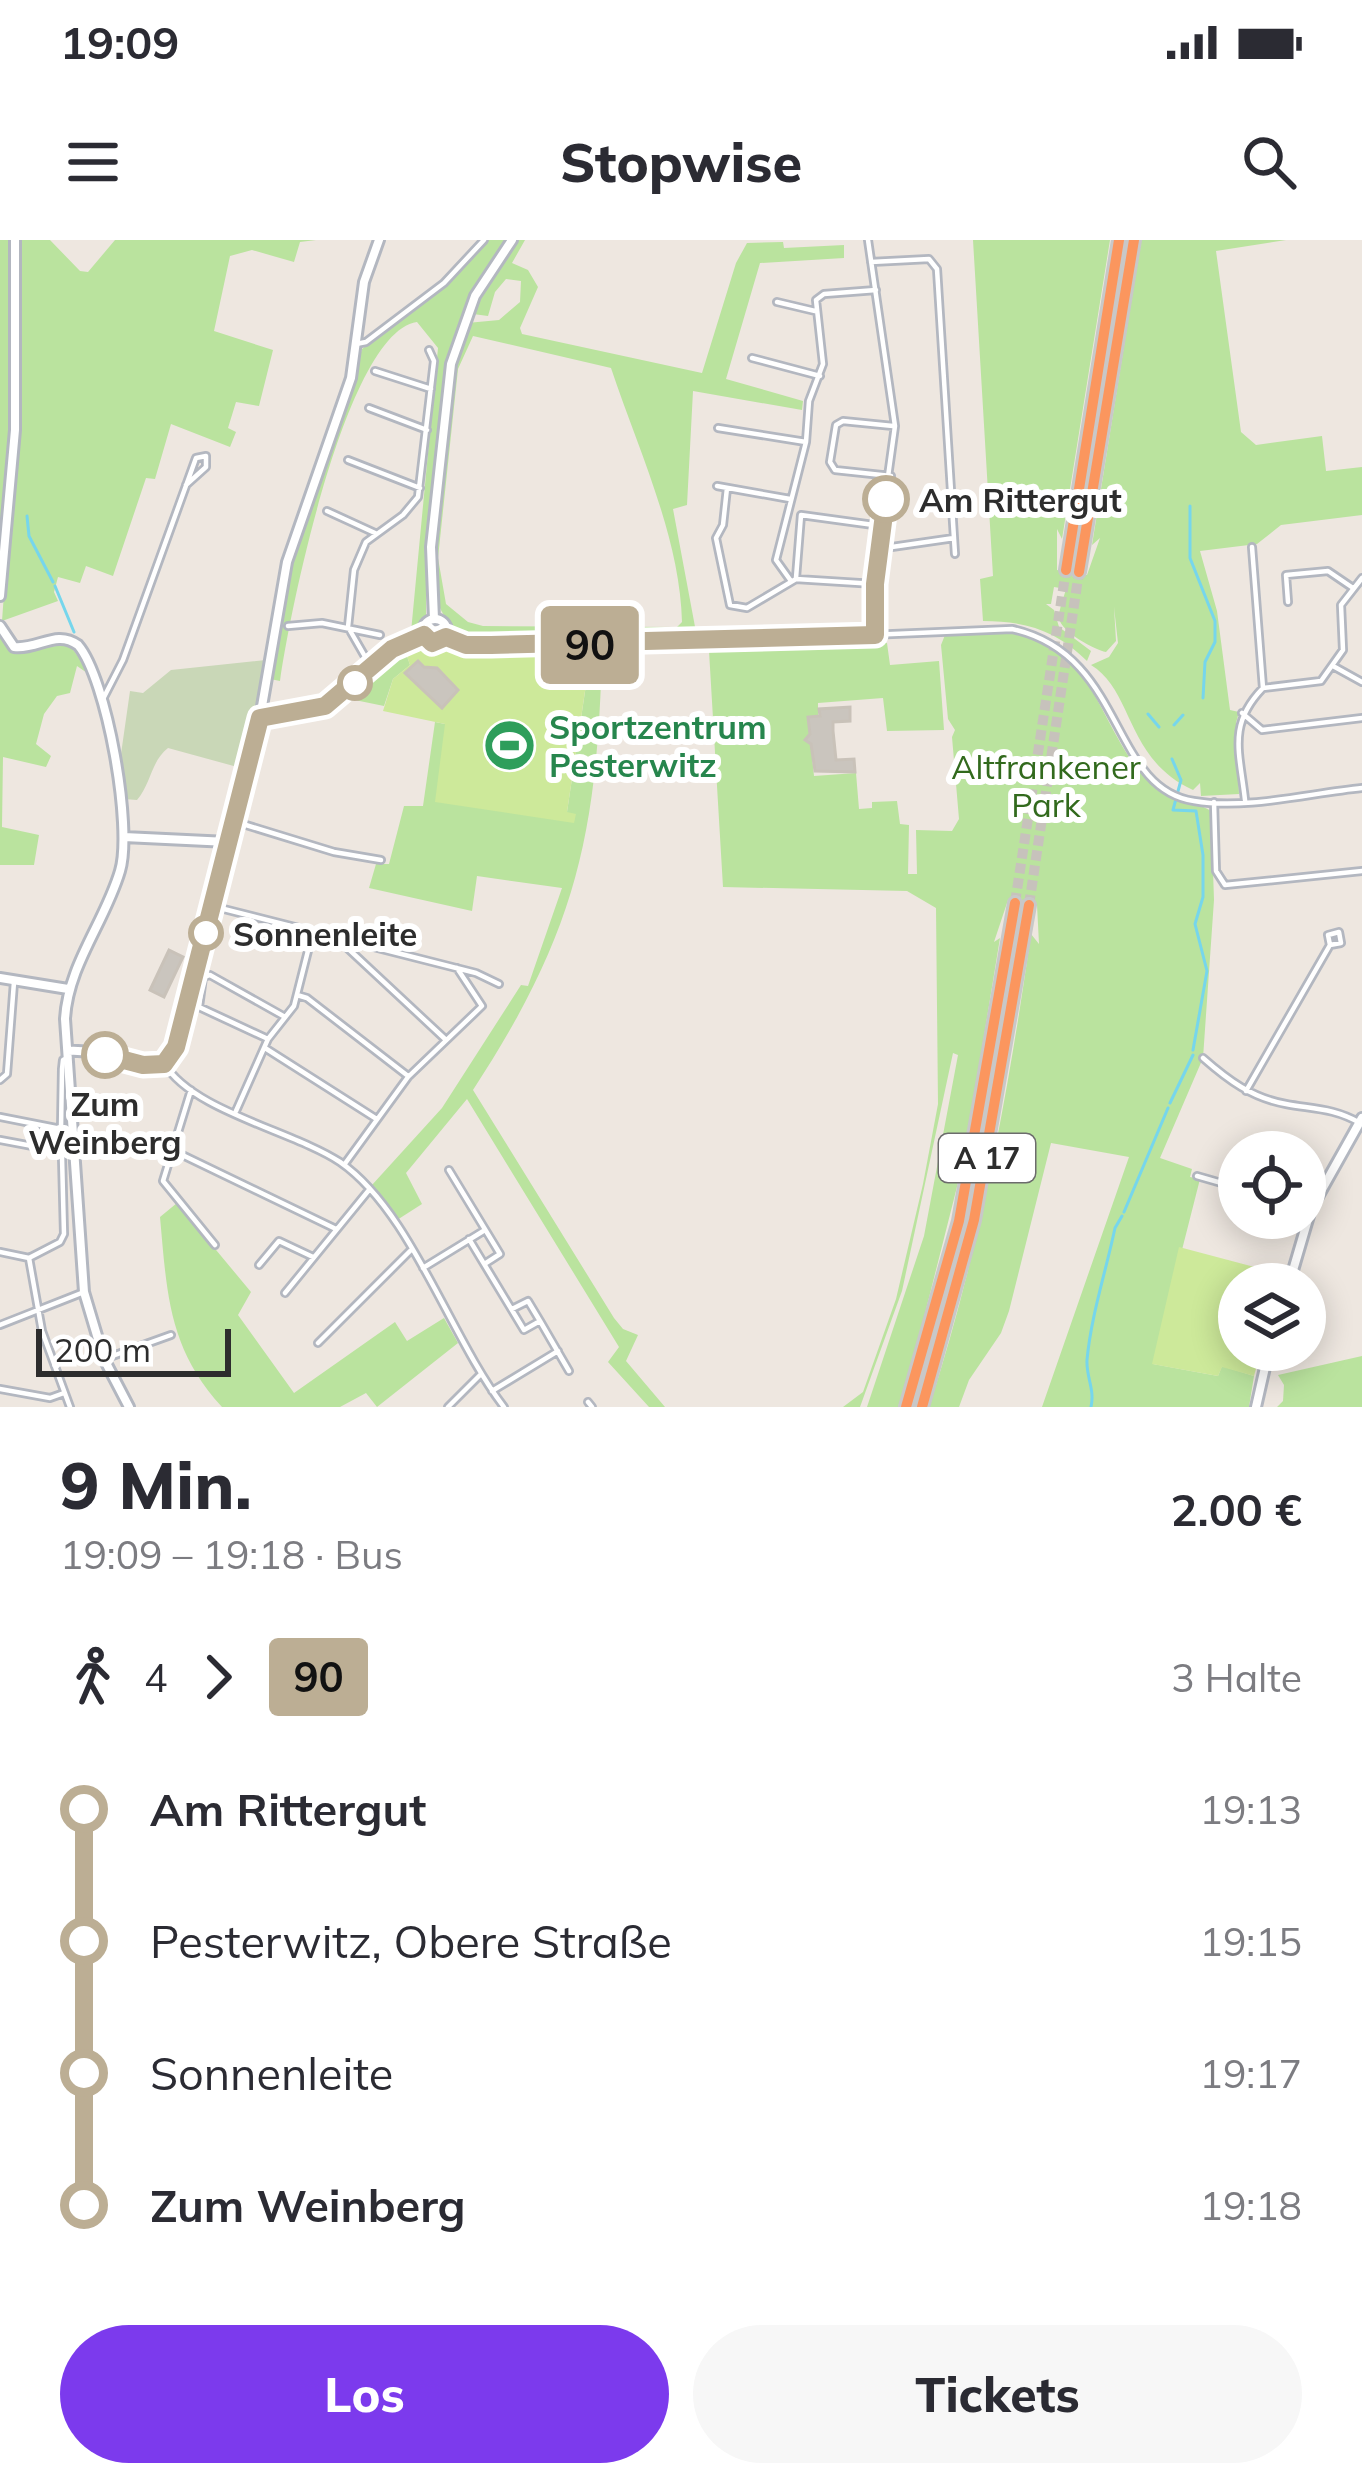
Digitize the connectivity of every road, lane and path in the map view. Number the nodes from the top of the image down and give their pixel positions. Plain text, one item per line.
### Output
1 (15, 240) edge
2 (379, 240) edge
3 (484, 240) edge
4 (512, 240) edge
5 (868, 240) edge
6 (1118, 240) edge
7 (1133, 240) edge
8 (871, 262) junction
9 (876, 290) junction
10 (777, 302) dead end
11 (815, 311) junction
12 (356, 344) junction
13 (430, 350) dead end
14 (752, 358) dead end
15 (375, 371) dead end
16 (820, 376) junction
17 (431, 389) junction
18 (369, 408) dead end
19 (895, 426) junction
20 (718, 428) dead end
21 (427, 430) junction
22 (806, 442) junction
23 (348, 460) dead end
24 (891, 476) junction
25 (186, 485) junction
26 (717, 486) dead end
27 (420, 488) junction
28 (728, 488) junction
29 (790, 499) junction
30 (327, 511) dead end
31 (880, 526) junction
32 (375, 533) junction
33 (953, 538) junction
34 (1252, 547) dead end
35 (878, 549) junction
36 (955, 554) dead end
37 (1066, 570) tunnel mouth
38 (1079, 572) tunnel mouth
39 (1362, 578) edge
40 (794, 580) junction
41 (875, 584) junction
42 (1353, 587) junction
43 (0, 596) edge
44 (1288, 602) dead end
45 (434, 619) junction
46 (0, 626) edge
47 (288, 626) dead end
48 (348, 627) junction
49 (380, 634) dead end
50 (424, 635) junction
51 (875, 635) junction
52 (446, 637) junction
53 (1334, 666) junction
54 (370, 667) junction
55 (1362, 682) edge
56 (1263, 688) junction
57 (104, 699) junction
58 (1241, 713) junction
59 (260, 718) junction
60 (1362, 718) edge
61 (1362, 788) edge
62 (1245, 800) junction
63 (1214, 802) junction
64 (233, 821) junction
65 (124, 837) junction
66 (228, 842) junction
67 (381, 860) dead end
68 (1362, 871) edge
69 (1015, 903) tunnel mouth
70 (1029, 905) tunnel mouth
71 (212, 906) junction
72 (313, 931) junction
73 (337, 938) junction
74 (1330, 945) dead end
75 (457, 968) junction
76 (0, 978) edge
77 (14, 982) junction
78 (500, 984) dead end
79 (68, 988) junction
80 (297, 995) junction
81 (285, 1017) junction
82 (268, 1039) junction
83 (445, 1039) junction
84 (265, 1048) junction
85 (69, 1054) junction
86 (1203, 1058) dead end
87 (164, 1064) junction
88 (408, 1077) junction
89 (0, 1080) edge
90 (191, 1090) junction
91 (1246, 1091) junction
92 (236, 1112) junction
93 (0, 1117) edge
94 (375, 1118) junction
95 (1361, 1120) edge
96 (0, 1140) edge
97 (172, 1150) junction
98 (344, 1166) junction
99 (449, 1170) dead end
100 (1197, 1176) dead end
101 (1326, 1178) edge
102 (1218, 1182) edge
103 (370, 1189) junction
104 (336, 1229) junction
105 (484, 1230) junction
106 (470, 1239) junction
107 (215, 1245) dead end
108 (0, 1252) edge
109 (410, 1252) junction
110 (313, 1257) junction
111 (29, 1258) junction
112 (484, 1264) junction
113 (259, 1265) dead end
114 (421, 1269) junction
115 (84, 1292) junction
116 (285, 1293) dead end
117 (512, 1310) junction
118 (38, 1311) junction
119 (540, 1321) junction
120 (0, 1324) edge
121 (171, 1335) dead end
122 (318, 1342) dead end
123 (558, 1351) junction
124 (104, 1359) junction
125 (569, 1371) dead end
126 (1264, 1371) edge
127 (480, 1375) junction
128 (0, 1389) edge
129 (492, 1391) junction
130 (64, 1393) junction
131 (70, 1407) edge
132 (129, 1407) edge
133 (448, 1407) edge
134 (504, 1407) edge
135 (906, 1407) edge
136 (922, 1407) edge
137 (1256, 1407) edge

1 - 43 street
2 - 12 street
3 - 12 street
4 - 45 street
5 - 8 street
6 - 37 highway
7 - 38 highway
8 - 9 street
8 - 33 street
9 - 11 street
9 - 19 street
10 - 11 street
11 - 16 street
12 - 59 street
13 - 17 street
14 - 16 street
15 - 17 street
16 - 22 street
17 - 21 street
18 - 21 street
19 - 24 street
19 - 24 street
20 - 22 street
21 - 27 street
22 - 29 street
23 - 27 street
24 - 31 street
25 - 25 street
25 - 57 street
26 - 28 street
27 - 32 street
28 - 29 street
28 - 40 street
29 - 40 street
30 - 32 street
31 - 35 street
31 - 40 street
32 - 48 street
33 - 35 street
33 - 36 street
34 - 56 street
35 - 41 street
39 - 42 street
40 - 41 street
41 - 51 street
42 - 44 street
42 - 53 street
45 - 50 street
45 - 52 street
46 - 57 street
47 - 48 street
48 - 49 street
48 - 54 street
50 - 52 street
50 - 54 street
51 - 52 street
51 - 63 street
53 - 55 street
53 - 56 street
54 - 59 street
56 - 58 street
57 - 65 street
58 - 60 street
58 - 62 street
59 - 64 street
61 - 62 street
62 - 63 street
63 - 68 street
64 - 66 street
64 - 67 street
65 - 66 street
65 - 79 street
66 - 71 street
69 - 135 highway, A 17
70 - 136 highway, A 17
71 - 72 street
71 - 87 street
72 - 73 street
72 - 80 street
73 - 75 street
73 - 83 street
74 - 91 street
75 - 78 street
75 - 83 street
76 - 77 street
77 - 79 street
77 - 89 street
79 - 85 street
80 - 81 street
80 - 88 street
81 - 82 street
81 - 82 street
82 - 84 street
83 - 88 street
84 - 92 street
84 - 94 street
85 - 87 street
85 - 93 street
85 - 115 street
86 - 91 street
87 - 90 street
88 - 94 street
90 - 92 street
90 - 97 street
91 - 95 street
92 - 98 street
94 - 98 street
95 - 101 street
96 - 111 street
97 - 104 street
97 - 107 street
98 - 103 street
99 - 105 street
100 - 102 street
103 - 104 street
103 - 109 street
104 - 110 street
105 - 106 street
105 - 112 street
106 - 112 street
106 - 114 street
108 - 111 street
109 - 114 street
109 - 122 street
110 - 113 street
110 - 116 street
111 - 118 street
112 - 117 street
114 - 127 street
115 - 118 street
115 - 124 street
117 - 119 street
117 - 119 street
118 - 120 street
118 - 130 street
119 - 123 street
121 - 124 street
123 - 125 street
123 - 129 street
124 - 132 street
126 - 137 street
127 - 129 street
127 - 133 street
128 - 130 street
129 - 134 street
130 - 131 street

